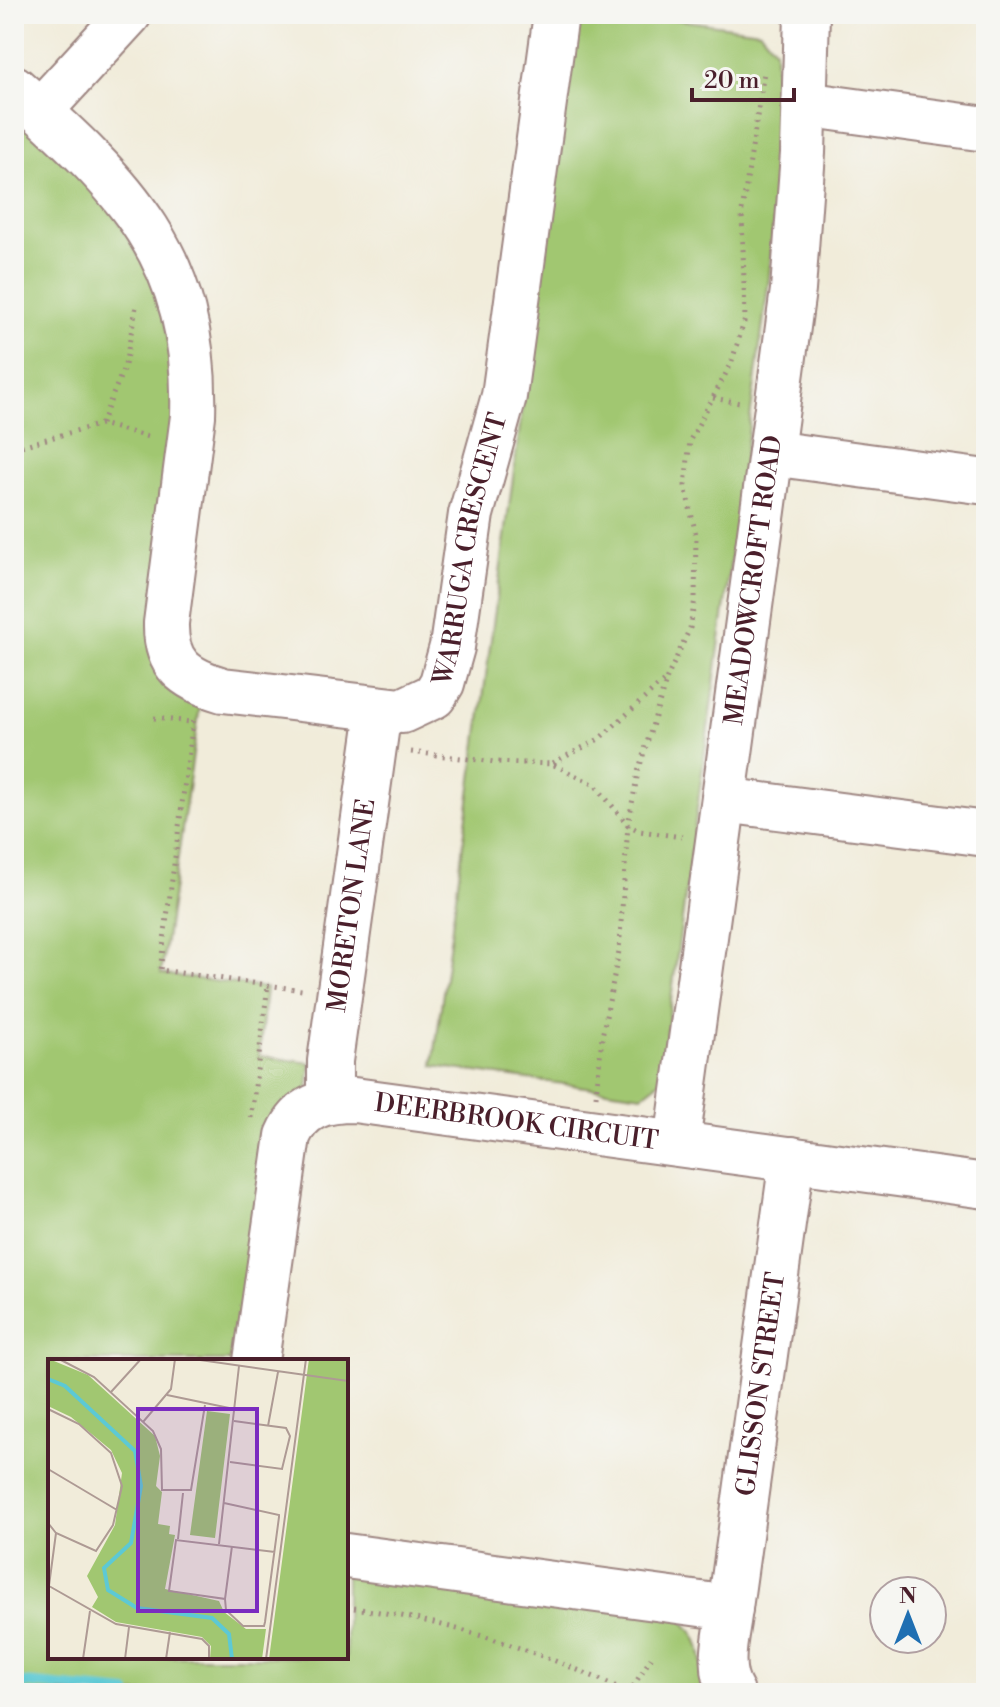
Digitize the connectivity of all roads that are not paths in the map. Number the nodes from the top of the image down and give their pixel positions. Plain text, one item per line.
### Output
1 (129, 14) edge
2 (556, 14) edge
3 (807, 14) edge
4 (27, 99) edge
5 (804, 104) junction
6 (986, 129) edge
7 (771, 453) junction
8 (986, 482) edge
9 (376, 729) junction
10 (724, 800) junction
11 (986, 834) edge
12 (330, 1100) junction
13 (677, 1143) junction
14 (792, 1159) junction
15 (986, 1186) edge
16 (256, 1359) edge
17 (348, 1556) edge
18 (730, 1608) junction
19 (732, 1693) edge

1 - 4 street
2 - 9 street, WARRUGA CRESCENT
3 - 5 street, MEADOWCROFT ROAD
4 - 9 street, WARRUGA CRESCENT
5 - 6 street
5 - 7 street, MEADOWCROFT ROAD
7 - 8 street
7 - 10 street, MEADOWCROFT ROAD
9 - 12 street, MORETON LANE
10 - 11 street
10 - 13 street, MEADOWCROFT ROAD
12 - 13 street, DEERBROOK CIRCUIT
12 - 16 street
13 - 14 street, DEERBROOK CIRCUIT
14 - 15 street, DEERBROOK CIRCUIT
14 - 18 street, GLISSON STREET
17 - 18 street
18 - 19 street

